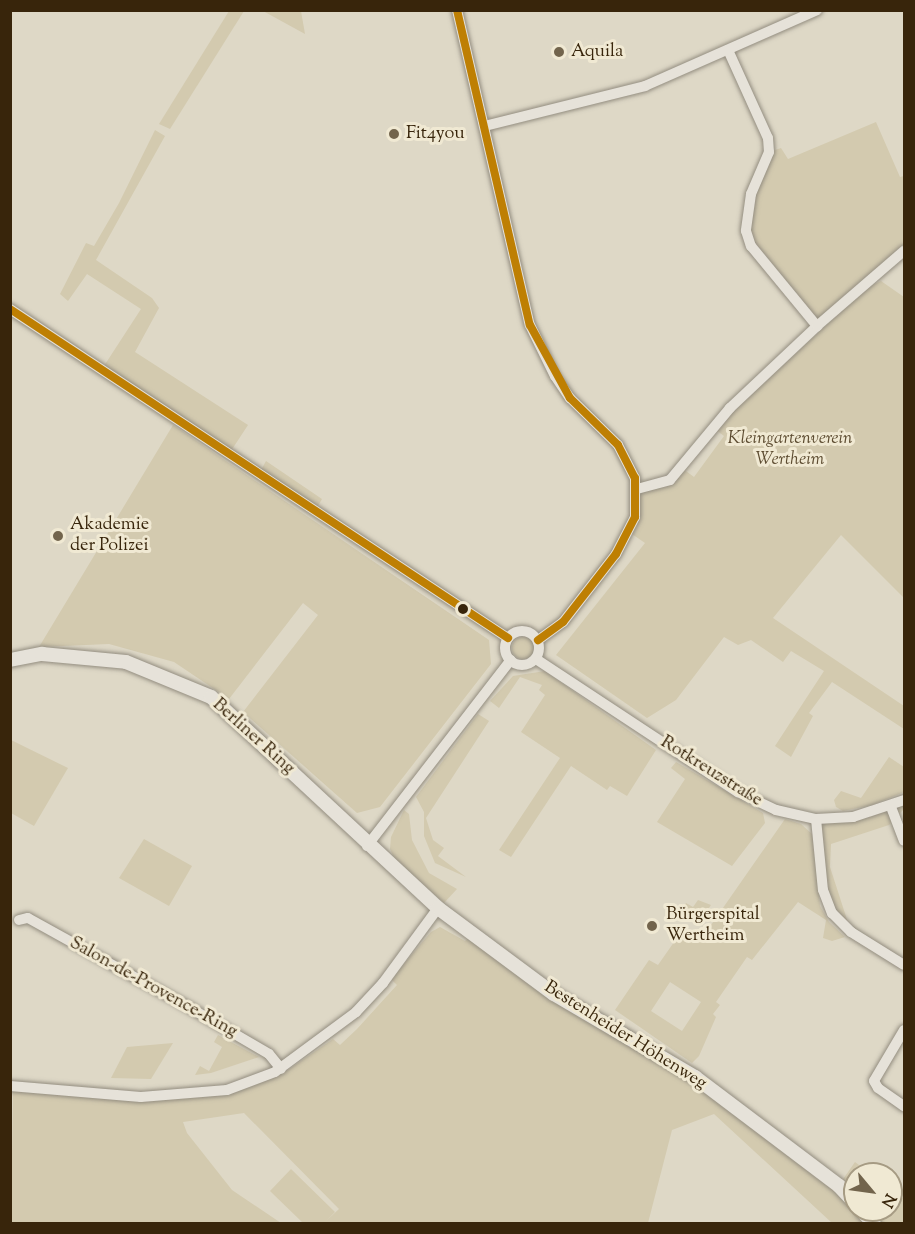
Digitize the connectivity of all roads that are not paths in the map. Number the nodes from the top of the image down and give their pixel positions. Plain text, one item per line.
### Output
1 (457, 10) edge
2 (817, 10) edge
3 (728, 50) junction
4 (485, 126) junction
5 (904, 251) edge
6 (10, 309) edge
7 (816, 326) junction
8 (637, 489) junction
9 (508, 638) junction
10 (538, 640) junction
11 (536, 659) junction
12 (10, 660) edge
13 (511, 660) junction
14 (904, 800) edge
15 (891, 807) junction
16 (816, 819) junction
17 (904, 841) edge
18 (367, 846) junction
19 (438, 908) junction
20 (19, 920) dead end
21 (904, 966) edge
22 (904, 1030) edge
23 (281, 1069) junction
24 (10, 1086) edge
25 (904, 1106) edge
26 (843, 1191) edge

1 - 4 street
2 - 3 street
3 - 4 street
3 - 7 street
4 - 8 street
5 - 7 street
6 - 9 street
7 - 8 street
8 - 10 street
9 - 10 street
9 - 13 street
10 - 11 street
11 - 13 street
11 - 16 street, Rotkreuzstraße
12 - 18 street, Berliner Ring
13 - 18 street
14 - 15 street, Rotkreuzstraße
15 - 16 street, Rotkreuzstraße
15 - 17 street
16 - 21 street
18 - 19 street, Bestenheider Höhenweg
19 - 23 street
19 - 26 street, Bestenheider Höhenweg
20 - 23 street, Salon-de-Provence-Ring
22 - 25 street
23 - 24 street

